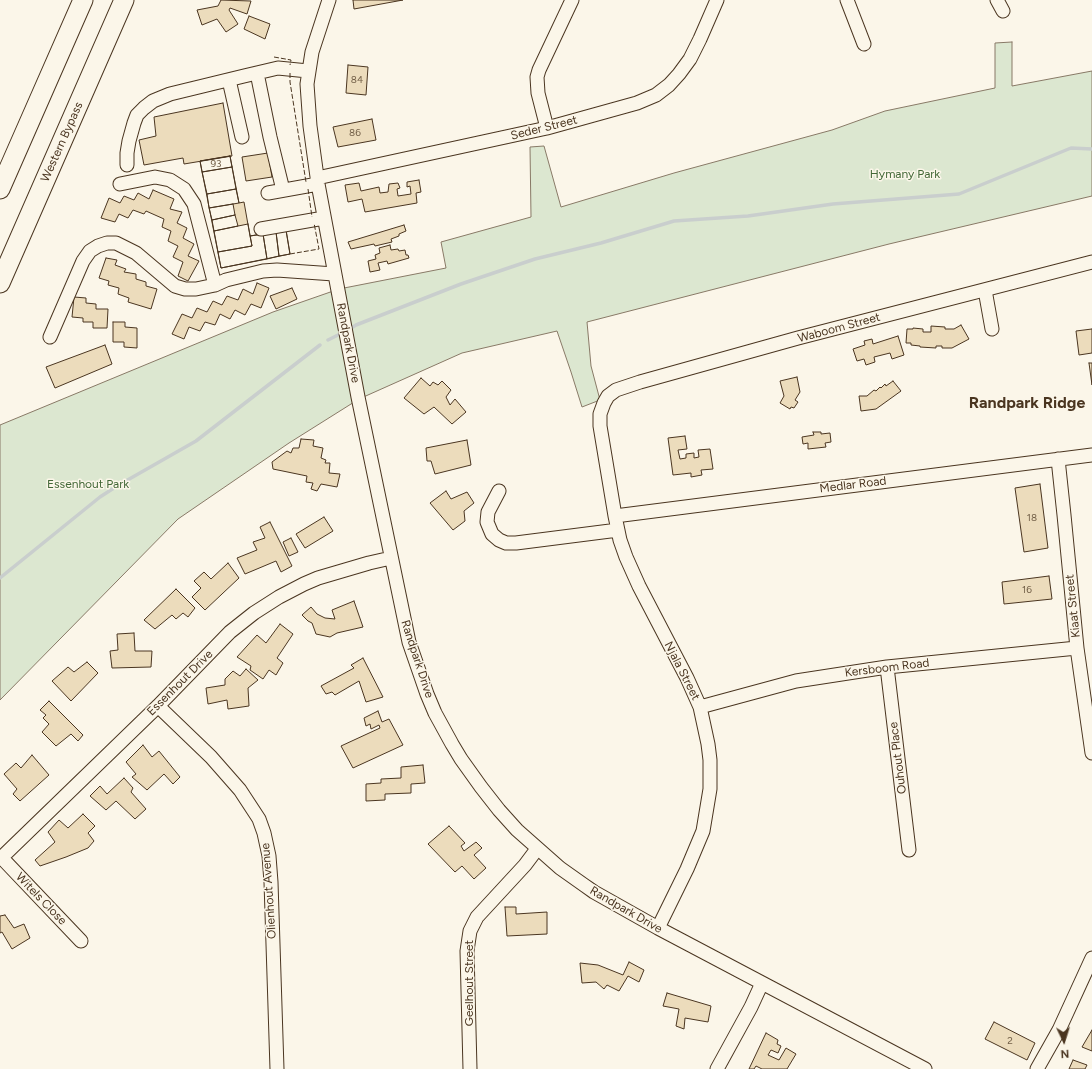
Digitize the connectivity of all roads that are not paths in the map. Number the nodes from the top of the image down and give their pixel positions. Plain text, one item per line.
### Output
1 (83, 0) edge
2 (124, 0) edge
3 (330, 0) edge
4 (572, 0) edge
5 (717, 0) edge
6 (847, 0) edge
7 (864, 44) dead end
8 (308, 71) junction
9 (257, 73) junction
10 (229, 80) junction
11 (547, 128) junction
12 (242, 137) dead end
13 (127, 164) dead end
14 (318, 181) junction
15 (120, 184) dead end
16 (0, 189) edge
17 (283, 190) junction
18 (268, 193) dead end
19 (324, 218) junction
20 (261, 229) dead end
21 (1092, 262) edge
22 (334, 274) junction
23 (0, 283) edge
24 (215, 285) junction
25 (985, 290) junction
26 (992, 329) dead end
27 (50, 338) dead end
28 (600, 414) joint
29 (1092, 455) edge
30 (1058, 459) junction
31 (499, 491) dead end
32 (615, 516) junction
33 (618, 530) junction
34 (391, 558) junction
35 (1078, 648) junction
36 (887, 667) junction
37 (158, 706) junction
38 (700, 707) junction
39 (1092, 753) edge
40 (537, 849) junction
41 (909, 850) dead end
42 (1, 858) edge
43 (658, 928) junction
44 (81, 941) dead end
45 (1092, 958) edge
46 (762, 983) junction
47 (277, 1069) edge
48 (470, 1069) edge
49 (718, 1069) edge
50 (924, 1069) edge
51 (1037, 1069) edge

1 - 16 highway
2 - 23 highway, Western Bypass
3 - 8 street, Randpark Drive
4 - 11 street
5 - 11 street, Seder Street
6 - 7 street
8 - 9 street
8 - 14 street, Randpark Drive
9 - 10 street
9 - 17 street
10 - 12 street
10 - 13 street
11 - 14 street, Seder Street
14 - 17 street, Seder Street
14 - 19 street, Randpark Drive
15 - 24 street
17 - 18 street, Seder Street
19 - 20 street
19 - 22 street, Randpark Drive
21 - 25 street, Waboom Street
22 - 24 street
22 - 34 street, Randpark Drive
24 - 27 street
25 - 26 street
25 - 28 street, Waboom Street
28 - 32 street, Njala Street
29 - 30 street, Medlar Road
30 - 32 street, Medlar Road
30 - 35 street, Kiaat Street
31 - 33 street
32 - 33 street, Njala Street
33 - 38 street, Njala Street
34 - 37 street, Essenhout Drive
34 - 40 street, Randpark Drive
35 - 36 street, Kersboom Road
35 - 39 street, Kiaat Street
36 - 38 street, Kersboom Road
36 - 41 street, Ouhout Place
37 - 42 street, Essenhout Drive
37 - 47 street, Olienhout Avenue
38 - 43 street, Njala Street
40 - 43 street, Randpark Drive
40 - 48 street, Geelhout Street
42 - 44 street, Witels Close
43 - 46 street, Randpark Drive
45 - 51 street
46 - 49 street
46 - 50 street, Randpark Drive

